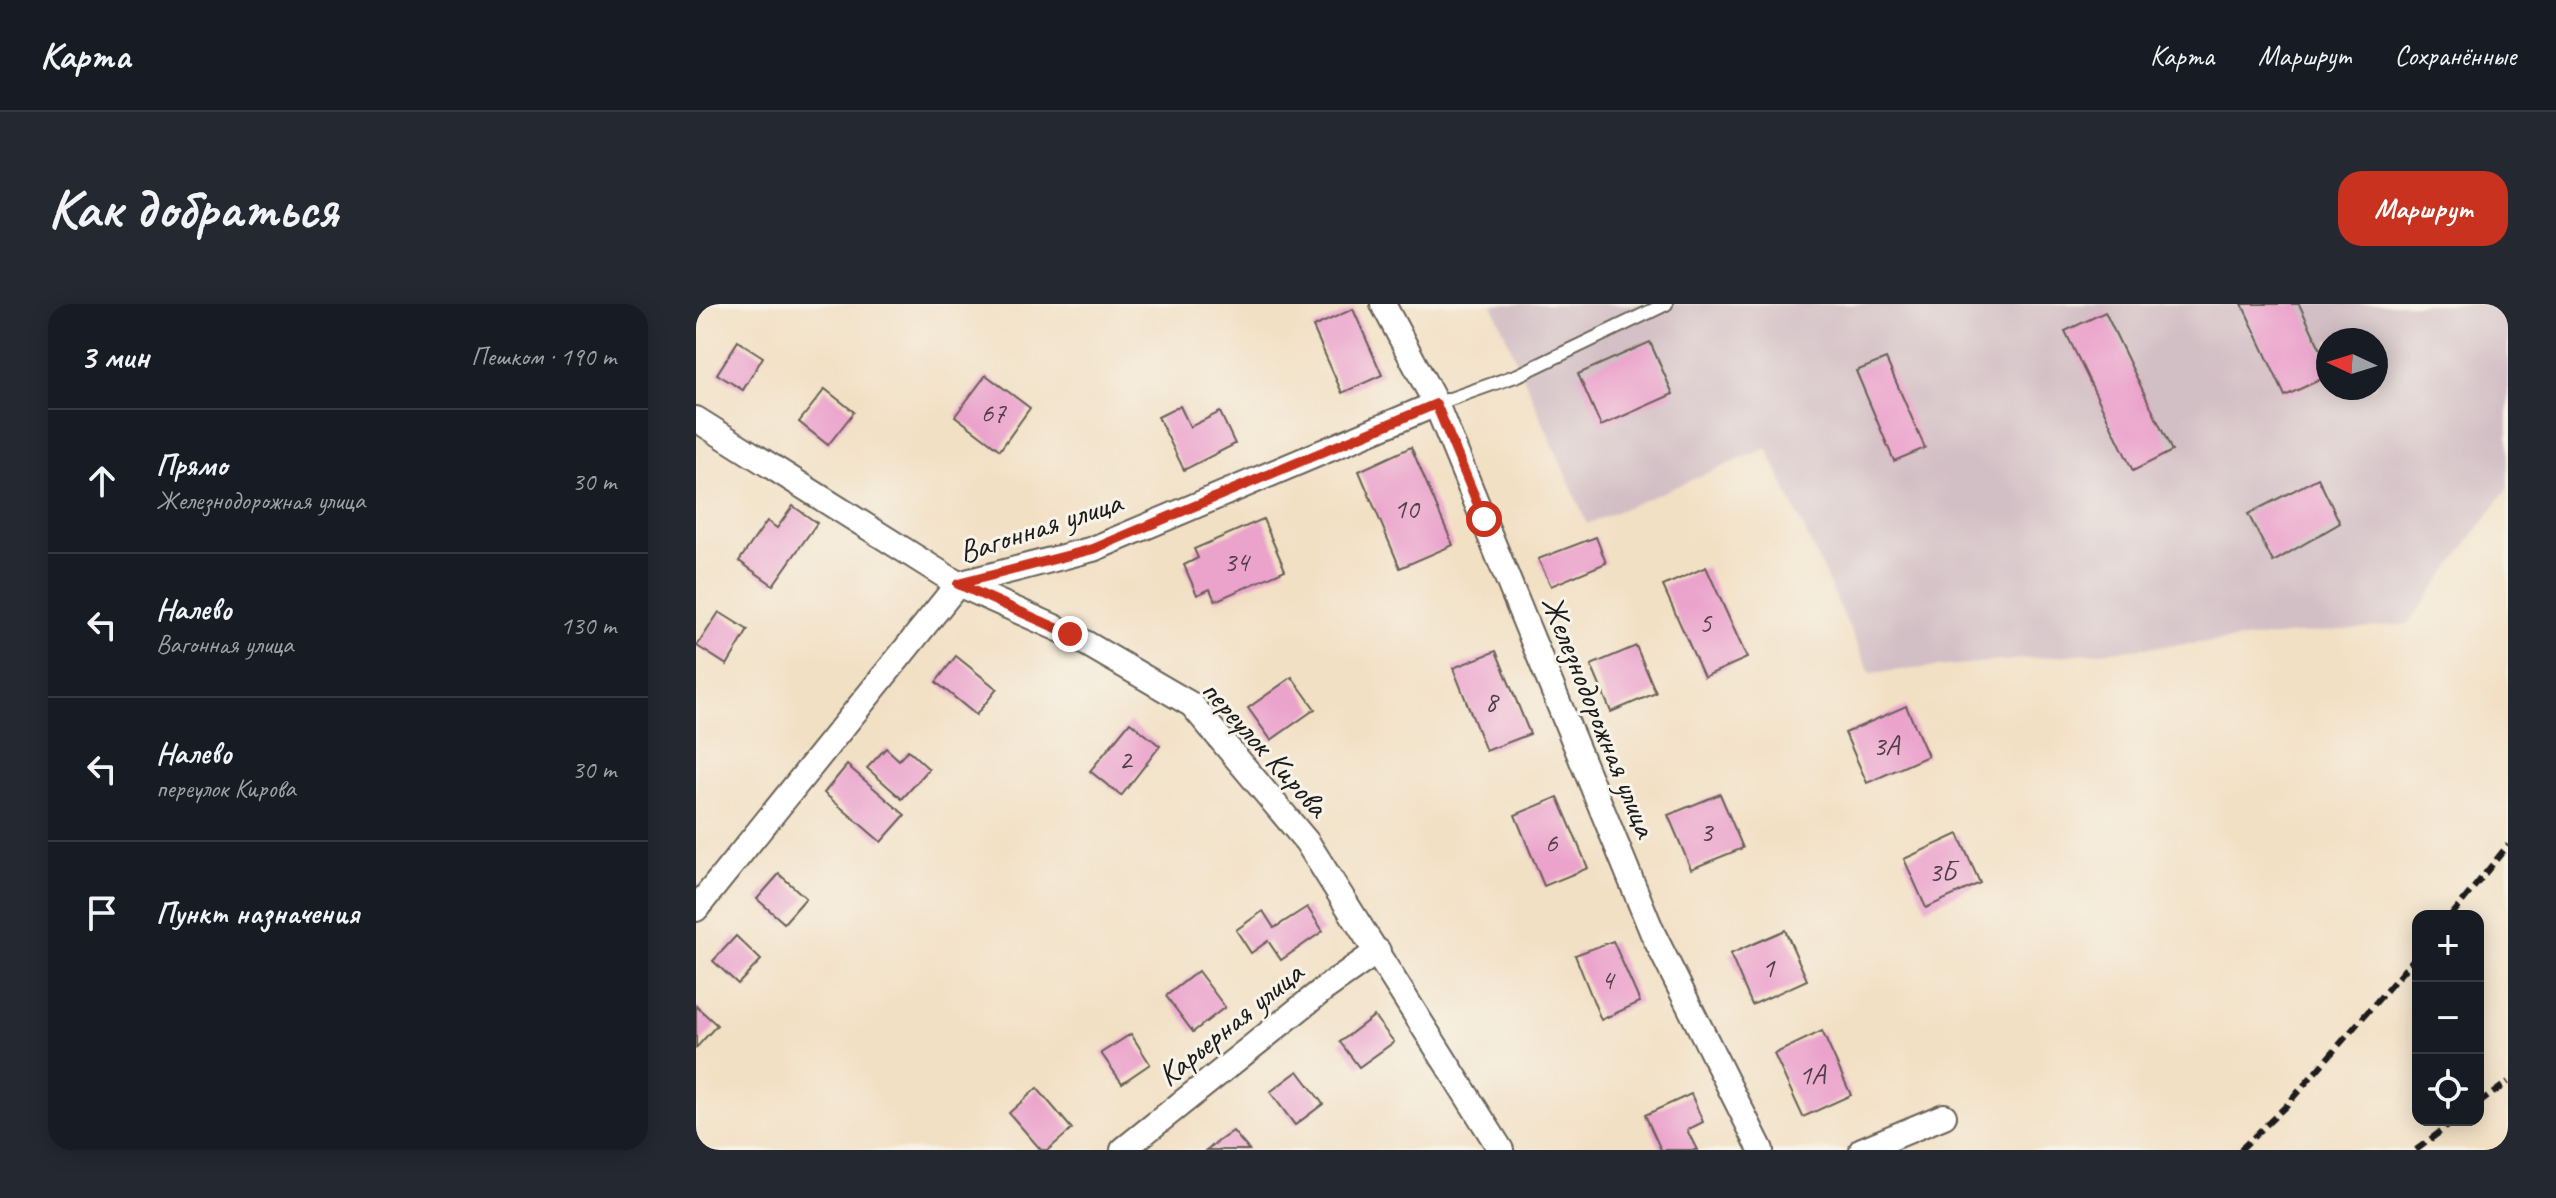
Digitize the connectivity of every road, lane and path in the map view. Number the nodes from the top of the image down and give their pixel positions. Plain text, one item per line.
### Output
1 (1383, 304) edge
2 (1658, 306) edge
3 (1436, 404) junction
4 (696, 419) edge
5 (958, 584) junction
6 (696, 909) edge
7 (1378, 951) junction
8 (1944, 1116) dead end
9 (1123, 1150) edge
10 (1501, 1150) edge
11 (1761, 1150) edge
12 (1862, 1150) edge

1 - 3 street, Железнодорожная улица
2 - 3 lane
3 - 5 street, Вагонная улица
3 - 11 street, Железнодорожная улица
4 - 5 street, переулок Кирова
5 - 6 street, Вагонная улица
5 - 7 street, переулок Кирова
7 - 9 street, Карьерная улица
7 - 10 street, переулок Кирова
8 - 12 street

